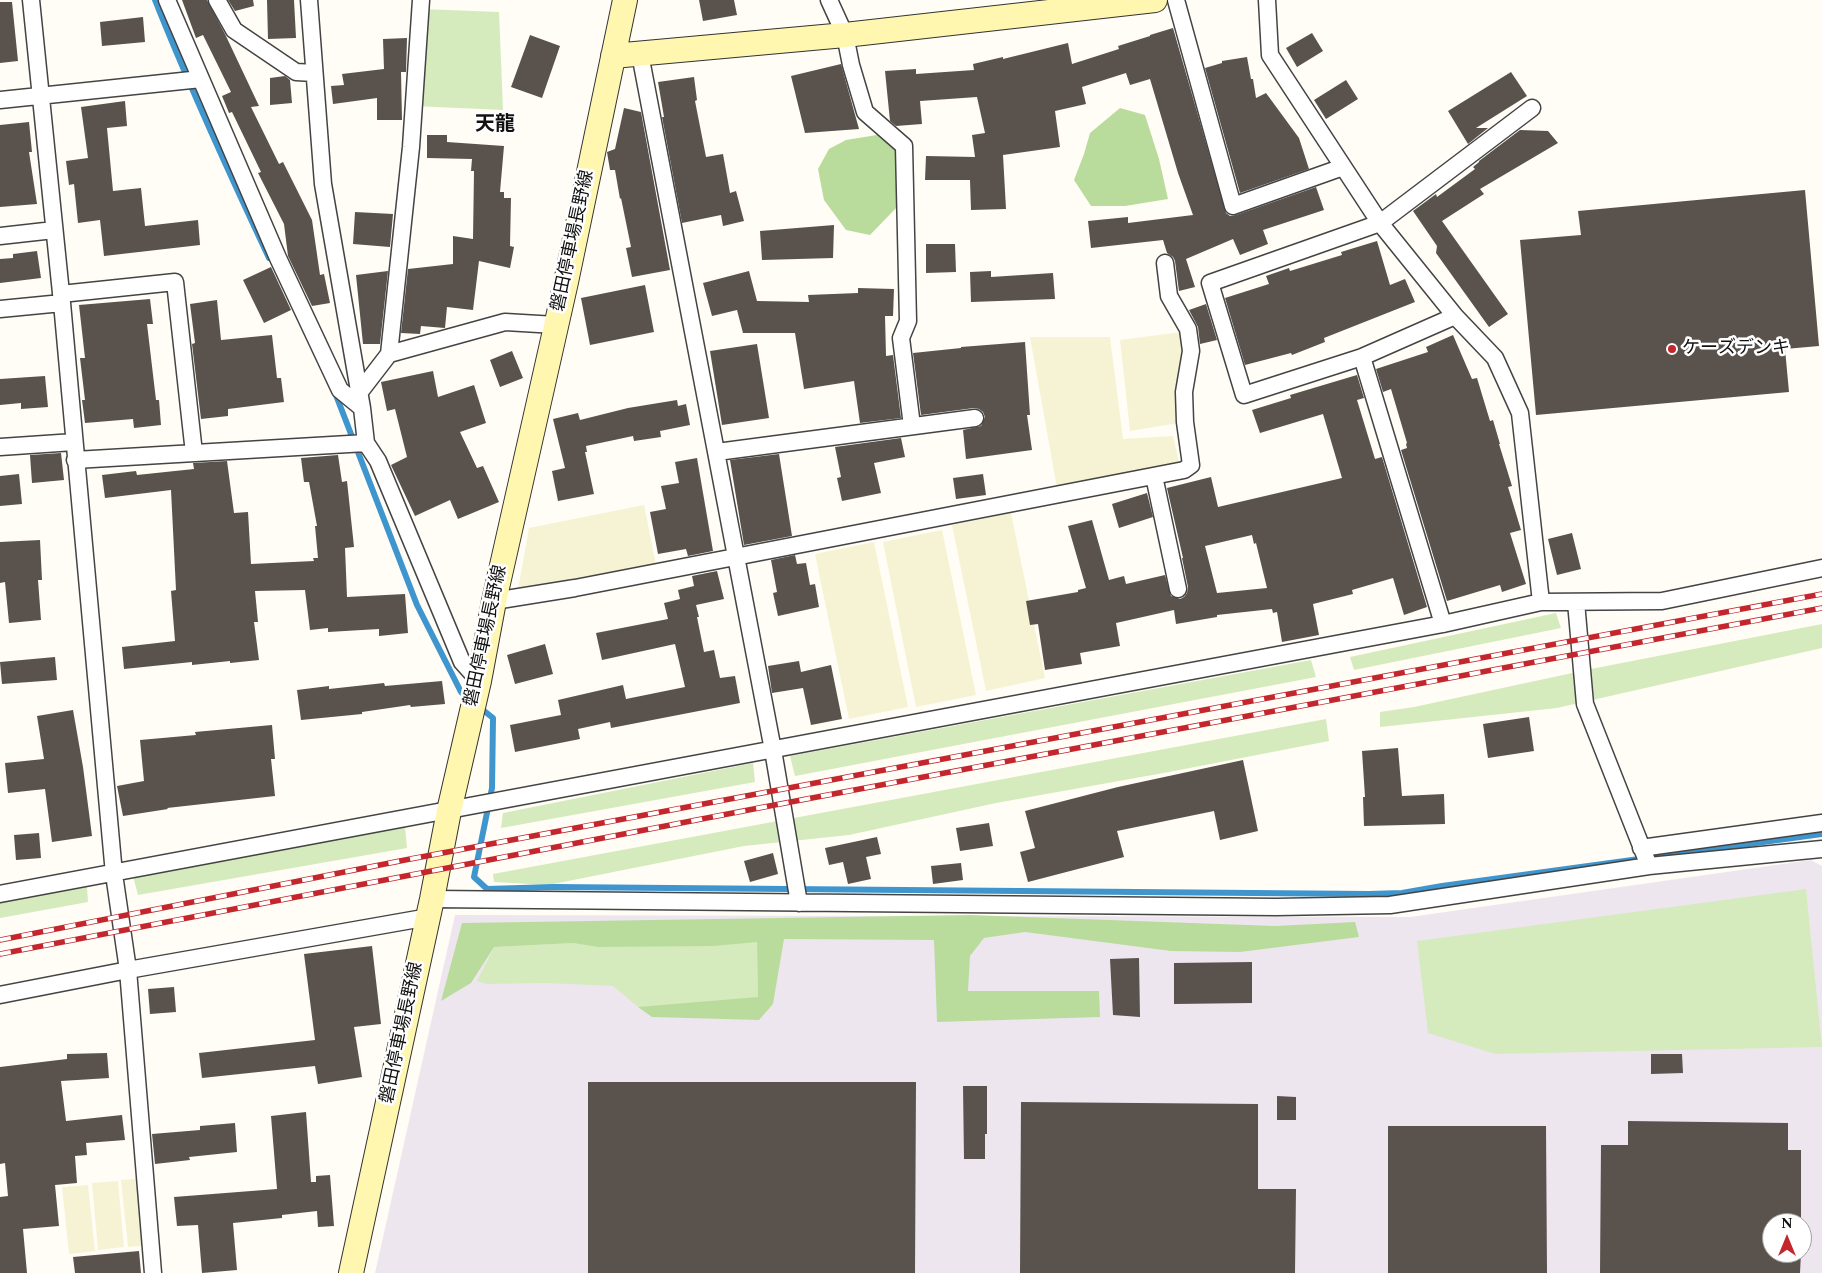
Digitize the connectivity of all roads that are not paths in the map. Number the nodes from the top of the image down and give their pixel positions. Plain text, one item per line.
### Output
1 (31, 0) edge
2 (167, 0) edge
3 (217, 0) edge
4 (309, 0) edge
5 (421, 0) edge
6 (625, 0) edge
7 (830, 0) edge
8 (1155, 0) edge
9 (1176, 0) edge
10 (1267, 0) edge
11 (844, 35) junction
12 (640, 54) junction
13 (613, 56) junction
14 (314, 73) junction
15 (201, 79) junction
16 (40, 96) junction
17 (0, 100) edge
18 (1532, 108) dead end
19 (1343, 167) junction
20 (1380, 223) junction
21 (54, 230) junction
22 (0, 236) edge
23 (1165, 263) dead end
24 (61, 298) junction
25 (0, 309) edge
26 (1455, 316) junction
27 (556, 325) junction
28 (389, 354) junction
29 (1362, 357) junction
30 (360, 401) junction
31 (975, 418) dead end
32 (912, 426) junction
33 (74, 442) junction
34 (366, 443) junction
35 (0, 447) edge
36 (717, 452) junction
37 (194, 453) junction
38 (75, 460) junction
39 (1154, 476) junction
40 (736, 557) junction
41 (1822, 568) edge
42 (1178, 589) dead end
43 (494, 601) junction
44 (1541, 602) junction
45 (1576, 602) junction
46 (1443, 624) junction
47 (479, 681) junction
48 (773, 750) junction
49 (449, 810) junction
50 (1822, 822) edge
51 (1641, 848) junction
52 (1822, 849) edge
53 (1649, 866) junction
54 (114, 874) junction
55 (0, 894) edge
56 (799, 903) junction
57 (431, 908) junction
58 (128, 970) junction
59 (0, 995) edge
60 (153, 1273) edge
61 (351, 1273) edge

1 - 16 street
2 - 15 street
3 - 14 street
4 - 14 street
5 - 28 street
6 - 13 main road, 磐田停車場長野線
7 - 11 street
8 - 11 main road
9 - 19 street
10 - 19 street
11 - 12 main road
11 - 32 street
12 - 13 main road
12 - 36 street
13 - 27 main road, 磐田停車場長野線
14 - 30 street
15 - 16 street
15 - 30 street
16 - 17 street
16 - 21 street
18 - 20 street
19 - 20 street
20 - 26 street
20 - 29 street
21 - 22 street
21 - 24 street
23 - 39 street
24 - 25 street
24 - 33 street
24 - 37 street
26 - 29 street
26 - 44 street
27 - 28 street
27 - 43 main road, 磐田停車場長野線
28 - 30 street
29 - 46 street
30 - 34 street
31 - 32 street
32 - 36 street
33 - 35 street
33 - 38 street
34 - 37 street
34 - 47 street
36 - 40 street
37 - 38 street
38 - 54 street
39 - 40 street
39 - 42 street
40 - 43 street
40 - 48 street
41 - 45 street
43 - 47 main road, 磐田停車場長野線
44 - 45 street
44 - 46 street
45 - 51 street
46 - 48 street
47 - 49 main road, 磐田停車場長野線
48 - 49 street
48 - 56 street
49 - 54 street
49 - 57 main road, 磐田停車場長野線
50 - 51 street
51 - 53 street
52 - 53 street
53 - 56 street
54 - 55 street
54 - 58 street
56 - 57 street
57 - 58 street
57 - 61 main road, 磐田停車場長野線
58 - 59 street
58 - 60 street

